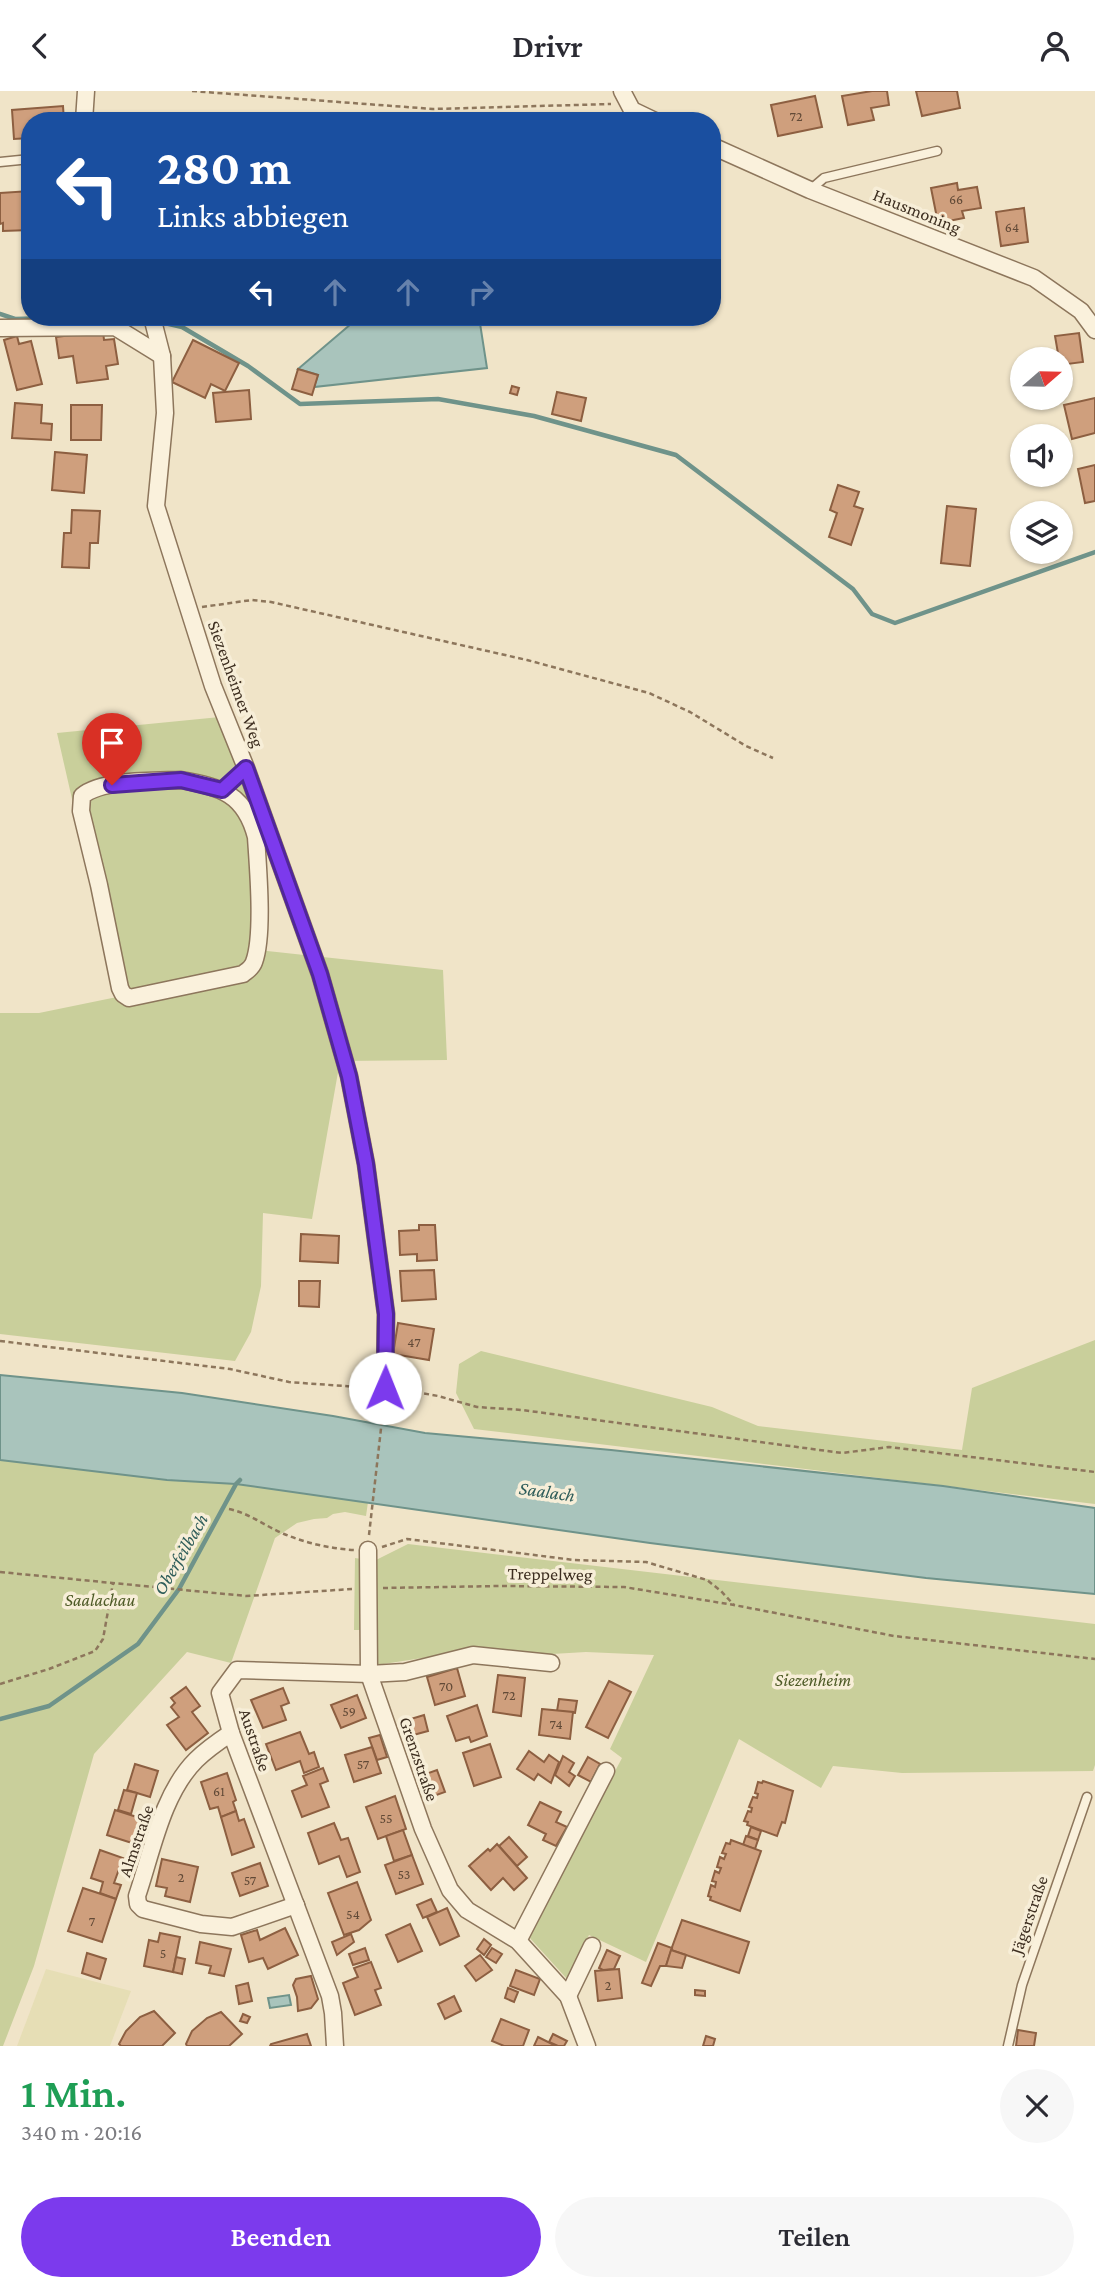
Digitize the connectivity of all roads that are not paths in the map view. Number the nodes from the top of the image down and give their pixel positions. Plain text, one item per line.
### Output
1 (86, 91) edge
2 (624, 97) edge
3 (85, 112) edge
4 (636, 112) edge
5 (721, 150) edge
6 (937, 151) dead end
7 (21, 160) edge
8 (0, 162) edge
9 (810, 190) junction
10 (154, 326) edge
11 (0, 328) edge
12 (1095, 330) edge
13 (162, 356) junction
14 (246, 768) junction
15 (222, 790) junction
16 (384, 1393) road end
17 (368, 1547) road end
18 (551, 1663) dead end
19 (369, 1674) junction
20 (231, 1733) junction
21 (606, 1771) dead end
22 (1087, 1797) dead end
23 (296, 1905) junction
24 (518, 1941) junction
25 (592, 1945) dead end
26 (568, 1996) junction
27 (335, 2046) edge
28 (587, 2046) edge
29 (1008, 2046) edge

1 - 3 street
2 - 4 street
5 - 9 street, Hausmoning
6 - 9 lane
7 - 8 lane
9 - 12 street, Hausmoning
10 - 13 street, Siezenheimer Weg
11 - 13 street
13 - 14 street, Siezenheimer Weg
14 - 15 street
14 - 16 street, Siezenheimer Weg
15 - 15 street
17 - 19 street, Grenzstraße
18 - 19 street, Austraße
19 - 20 street, Austraße
19 - 24 street, Grenzstraße
20 - 23 street, Austraße
20 - 23 street, Almstraße
21 - 24 street
22 - 29 lane, Jägerstraße
23 - 27 street, Austraße
24 - 26 street, Grenzstraße
25 - 26 street
26 - 28 street, Grenzstraße

